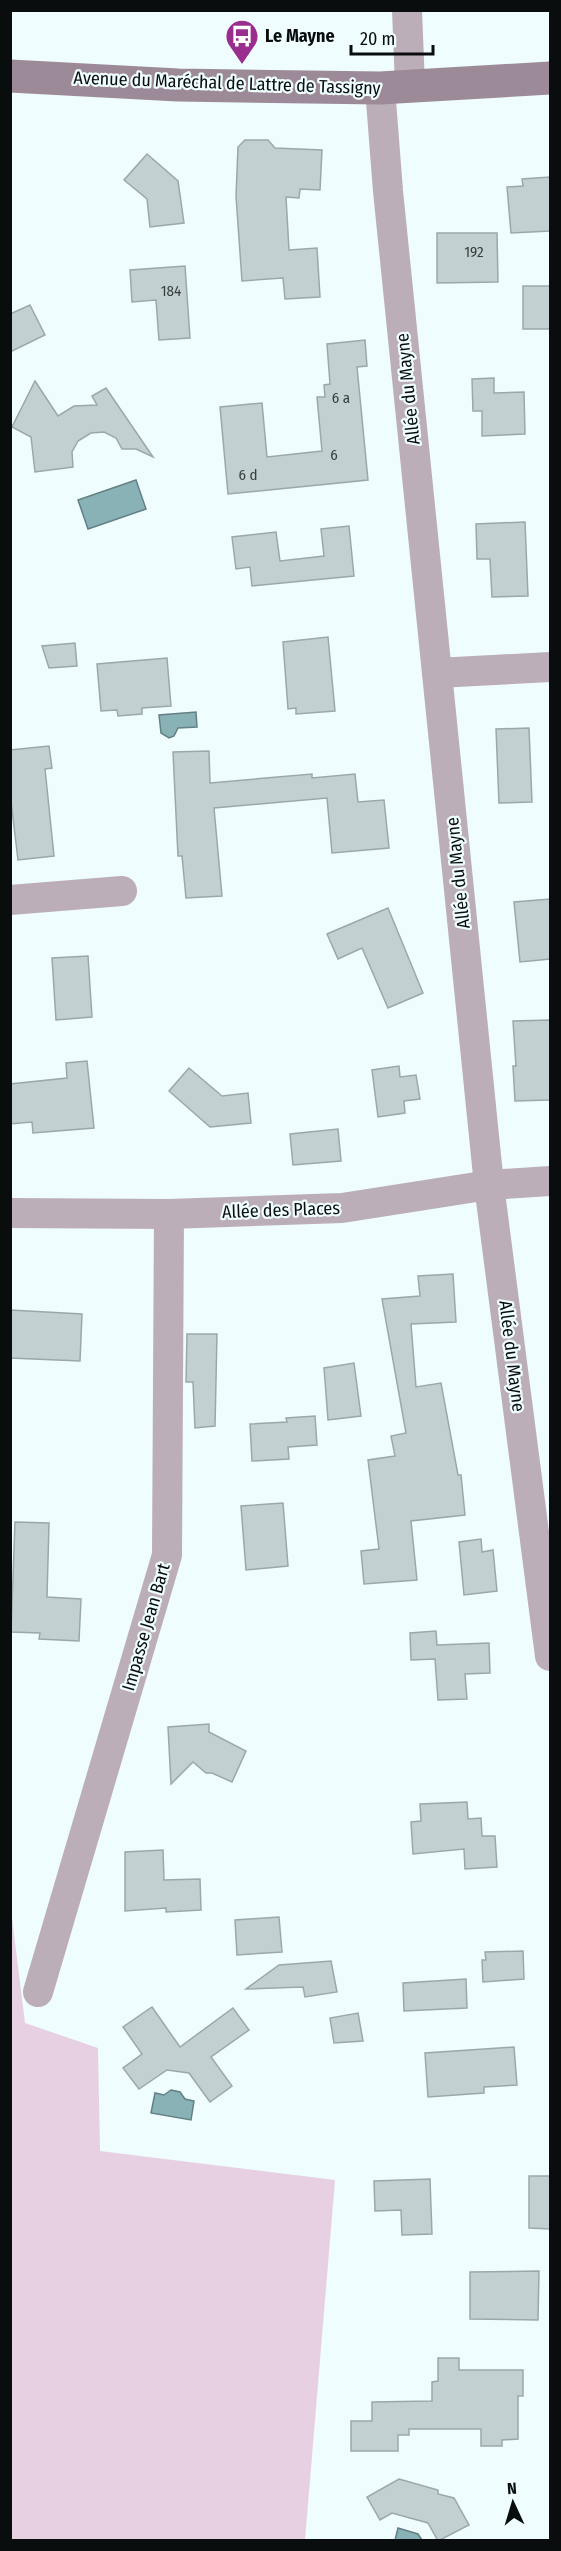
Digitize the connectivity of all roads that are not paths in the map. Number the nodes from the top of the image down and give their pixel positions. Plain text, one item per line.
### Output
1 (407, 10) edge
2 (10, 76) edge
3 (550, 78) edge
4 (395, 87) junction
5 (550, 667) edge
6 (437, 673) junction
7 (122, 891) dead end
8 (10, 900) edge
9 (550, 1181) edge
10 (489, 1185) junction
11 (10, 1213) edge
12 (169, 1214) junction
13 (550, 1656) edge
14 (38, 1992) dead end

1 - 4 street, Allée du Mayne
2 - 4 main road, Avenue du Maréchal de Lattre de Tassigny
3 - 4 main road, Avenue du Maréchal de Lattre de Tassigny
4 - 6 street, Allée du Mayne
5 - 6 street
6 - 10 street, Allée du Mayne
7 - 8 street
9 - 10 street, Allée des Places
10 - 12 street, Allée des Places
10 - 13 street, Allée du Mayne
11 - 12 street, Allée des Places
12 - 14 street, Impasse Jean Bart

